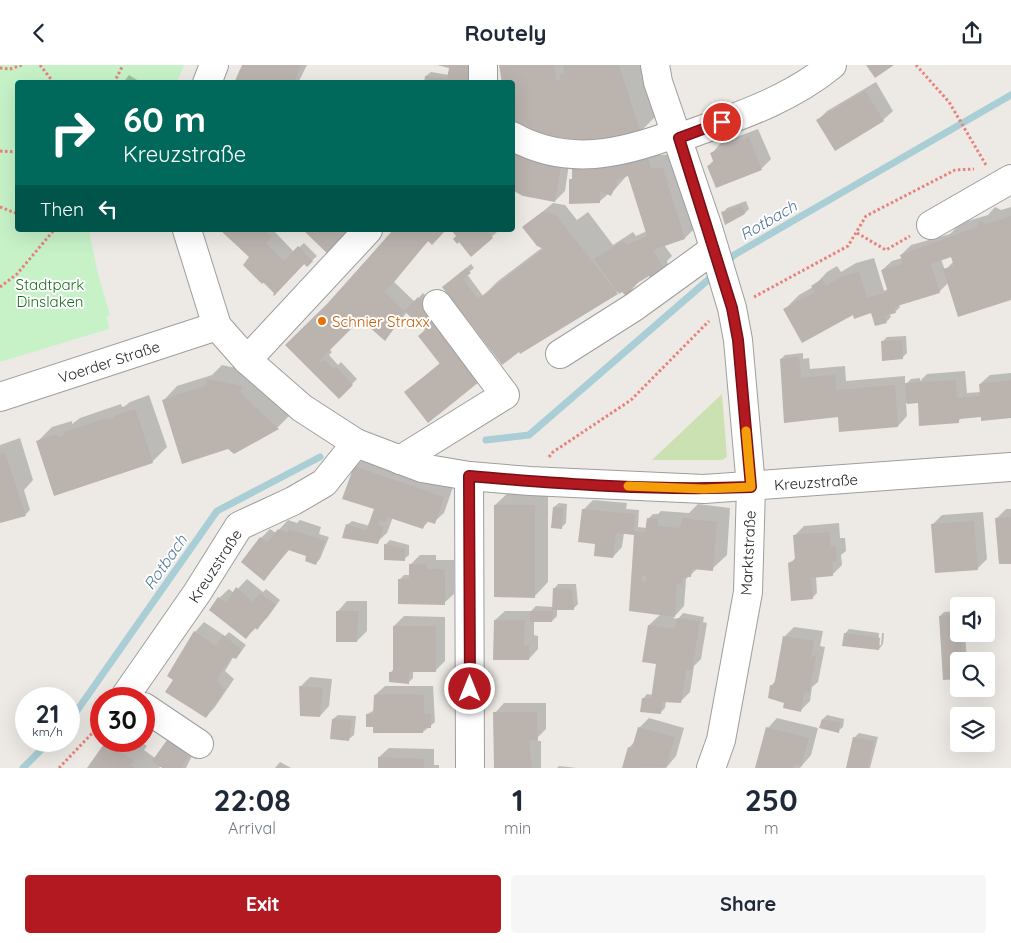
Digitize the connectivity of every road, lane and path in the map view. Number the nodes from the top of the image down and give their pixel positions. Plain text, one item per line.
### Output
1 (22, 65) edge
2 (40, 65) edge
3 (123, 65) edge
4 (214, 65) edge
5 (483, 65) edge
6 (654, 65) edge
7 (832, 65) edge
8 (916, 65) edge
9 (0, 68) edge
10 (52, 80) edge
11 (116, 80) edge
12 (208, 80) edge
13 (483, 80) edge
14 (678, 136) junction
15 (515, 137) edge
16 (0, 151) edge
17 (15, 151) edge
18 (1011, 179) edge
19 (0, 207) edge
20 (15, 213) edge
21 (924, 228) joint
22 (52, 232) edge
23 (188, 232) edge
24 (366, 232) edge
25 (856, 233) junction
26 (716, 253) junction
27 (0, 287) edge
28 (730, 301) junction
29 (437, 304) dead end
30 (217, 326) junction
31 (560, 354) dead end
32 (247, 359) junction
33 (0, 397) edge
34 (356, 443) junction
35 (400, 460) junction
36 (1011, 467) edge
37 (469, 476) junction
38 (530, 481) junction
39 (751, 487) junction
40 (132, 687) edge
41 (155, 714) edge
42 (90, 736) edge
43 (199, 744) dead end
44 (59, 768) edge
45 (470, 768) edge
46 (711, 768) edge

1 - 9 path
2 - 10 path
3 - 11 path
4 - 12 street
5 - 13 street
6 - 14 street, Marktstraße
7 - 14 street
8 - 25 path
14 - 15 street
14 - 26 street, Marktstraße
16 - 17 path
18 - 21 street
19 - 20 path
21 - 25 path
22 - 27 path
23 - 30 street
24 - 32 street
25 - 28 path
26 - 28 street, Marktstraße
26 - 31 street
28 - 38 path
28 - 39 street, Marktstraße
29 - 35 street
30 - 32 street, Kreuzstraße
30 - 33 street, Voerder Straße
32 - 34 street, Kreuzstraße
34 - 35 street, Kreuzstraße
34 - 40 street, Kreuzstraße
35 - 37 street, Kreuzstraße
36 - 39 street, Kreuzstraße
37 - 38 street, Kreuzstraße
37 - 45 street
38 - 39 street, Kreuzstraße
39 - 46 street, Marktstraße
41 - 43 street
42 - 44 path

